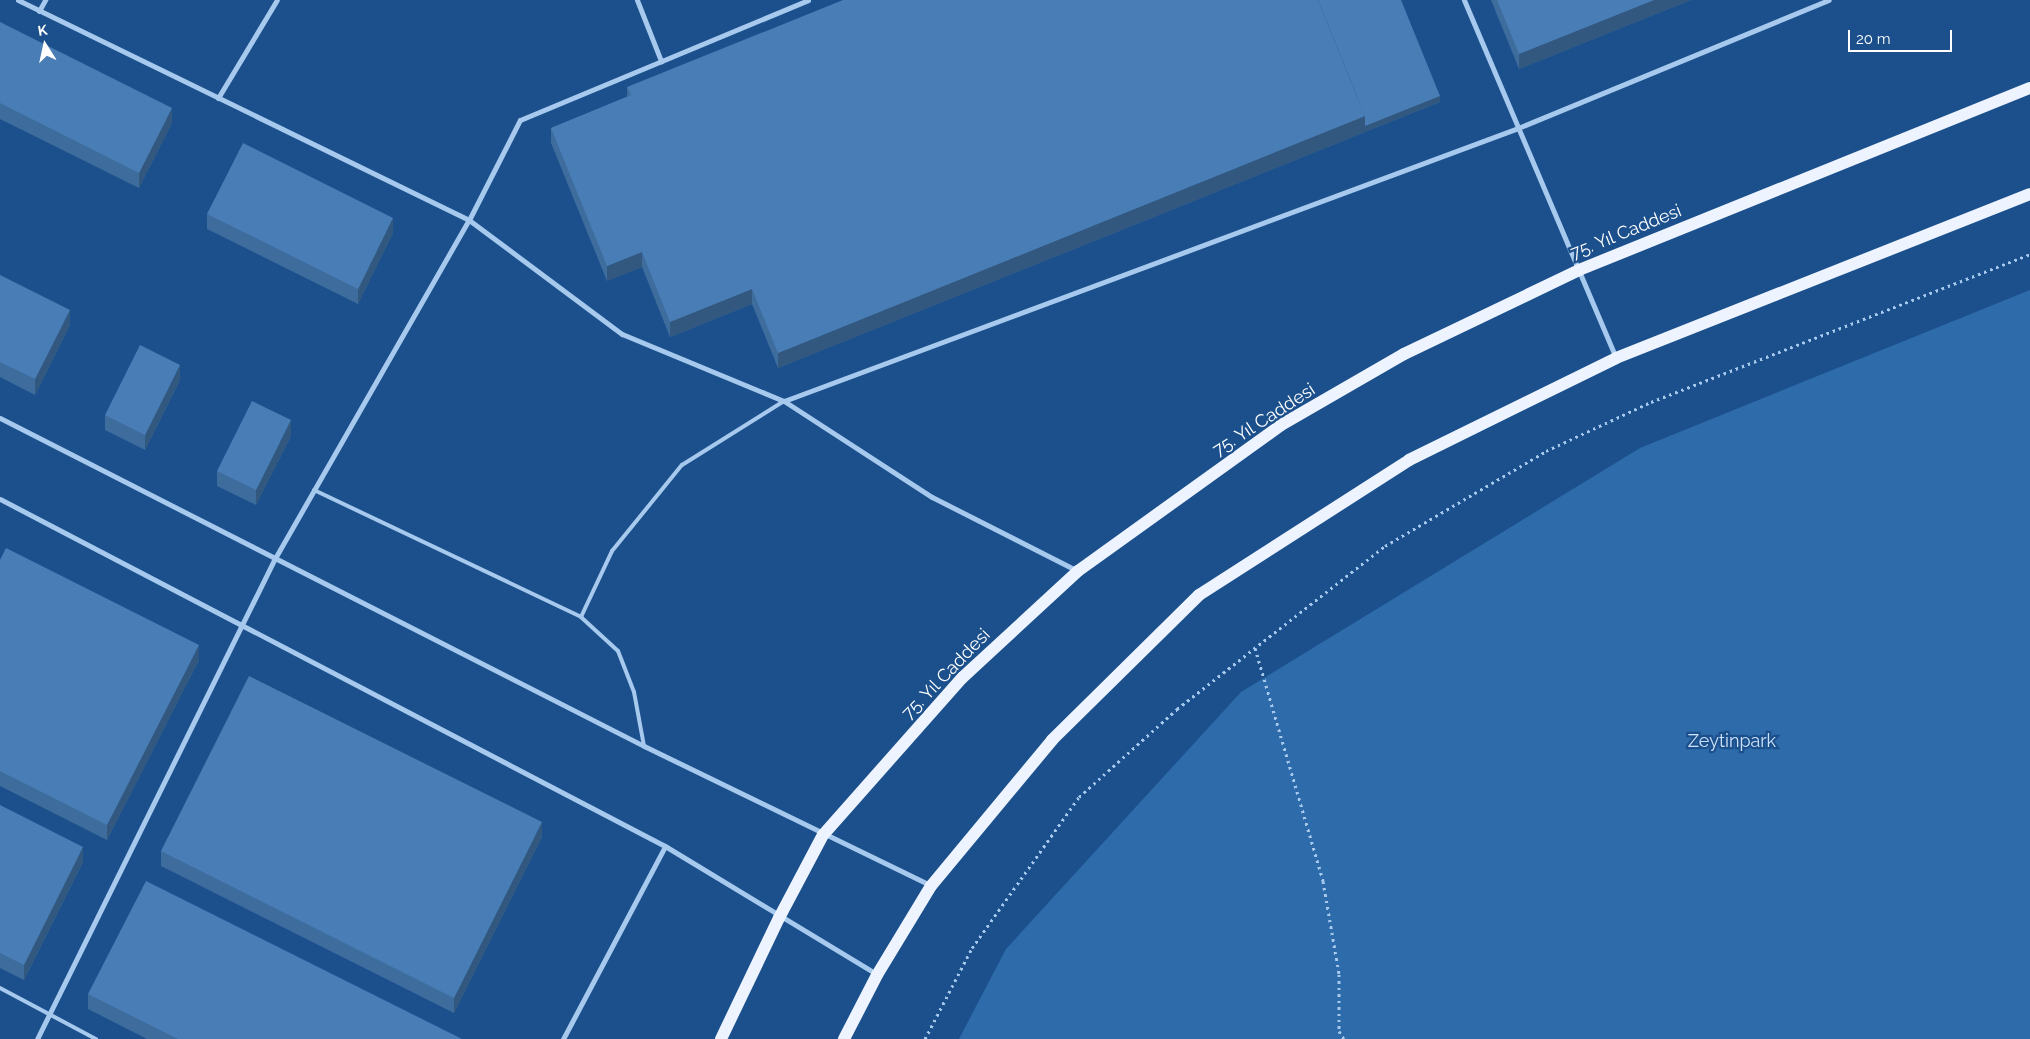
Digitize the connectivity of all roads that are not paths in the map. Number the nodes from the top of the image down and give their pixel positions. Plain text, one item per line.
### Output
1 (18, 0) edge
2 (44, 0) edge
3 (278, 0) edge
4 (637, 0) edge
5 (808, 0) edge
6 (1464, 0) edge
7 (1829, 0) edge
8 (39, 11) junction
9 (661, 61) junction
10 (2030, 88) edge
11 (218, 98) junction
12 (1518, 128) junction
13 (2030, 194) edge
14 (469, 220) junction
15 (1579, 270) junction
16 (1616, 358) junction
17 (784, 401) junction
18 (0, 418) edge
19 (314, 490) junction
20 (0, 499) edge
21 (274, 560) junction
22 (1078, 571) junction
23 (580, 617) junction
24 (242, 625) junction
25 (644, 746) junction
26 (823, 835) junction
27 (665, 846) junction
28 (931, 886) junction
29 (779, 918) junction
30 (877, 975) junction
31 (0, 988) edge
32 (50, 1014) junction
33 (37, 1039) edge
34 (96, 1039) edge
35 (563, 1039) edge
36 (721, 1039) edge
37 (844, 1039) edge

1 - 8 street
2 - 8 street
3 - 11 street
4 - 9 street
5 - 9 street
6 - 12 street
7 - 12 street
8 - 11 street
9 - 14 street
10 - 15 main road, 75. Yıl Caddesi
11 - 14 street
12 - 15 street
12 - 17 street
13 - 16 main road
14 - 17 street
14 - 19 street
15 - 16 street
15 - 22 main road, 75. Yıl Caddesi
16 - 28 main road
17 - 22 street
17 - 23 lane
18 - 21 street
19 - 21 street
19 - 23 lane
20 - 24 street
21 - 24 street
21 - 25 street
22 - 26 main road, 75. Yıl Caddesi
23 - 25 lane
24 - 27 street
24 - 32 street
25 - 26 street
26 - 28 street
26 - 29 main road, 75. Yıl Caddesi
27 - 29 street
27 - 35 street
28 - 30 main road
29 - 30 street
29 - 36 main road, 75. Yıl Caddesi
30 - 37 main road
31 - 32 lane
32 - 33 street
32 - 34 lane

